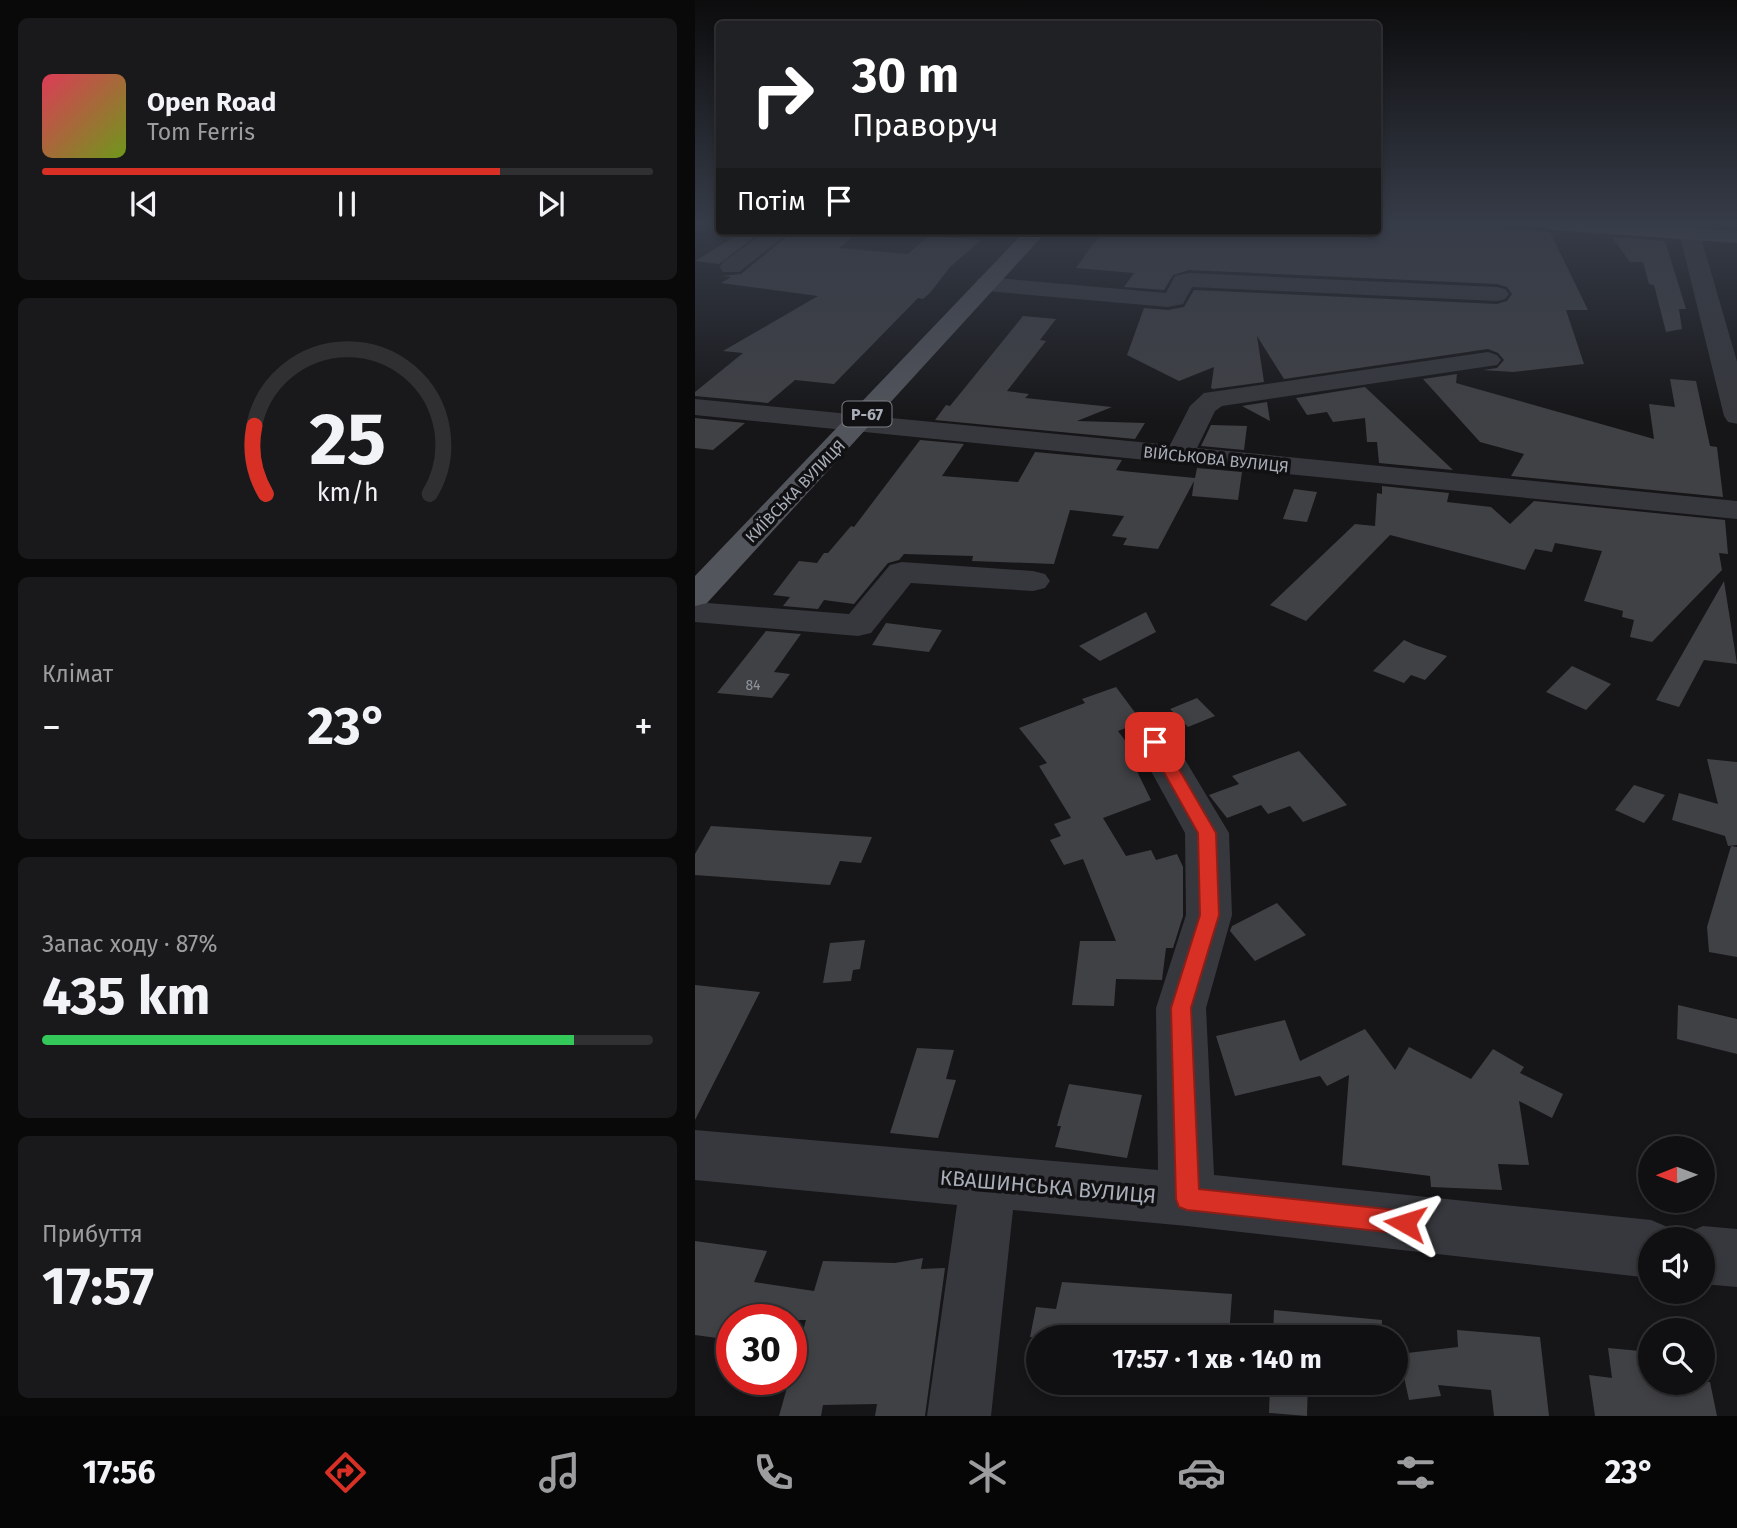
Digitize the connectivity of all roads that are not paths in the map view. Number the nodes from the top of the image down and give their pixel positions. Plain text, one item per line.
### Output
1 (981, 290) joint
2 (983, 290) edge
3 (1179, 290) edge
4 (1411, 290) edge
5 (1704, 290) edge
6 (1497, 294) dead end
7 (1037, 301) dead end
8 (1488, 360) dead end
9 (695, 407) edge
10 (1737, 416) edge
11 (858, 425) junction
12 (1179, 455) junction
13 (1737, 510) edge
14 (1033, 581) dead end
15 (695, 596) edge
16 (695, 612) edge
17 (1155, 742) dead end
18 (695, 1155) edge
19 (988, 1182) junction
20 (1187, 1199) junction
21 (1638, 1248) edge
22 (1715, 1256) edge
23 (1737, 1258) edge
24 (959, 1416) edge

1 - 7 street
1 - 11 main road, КИЇВСЬКА ВУЛИЦЯ / Р-67
2 - 3 street
4 - 6 street
5 - 10 street
8 - 12 street
9 - 11 street, ВІЙСЬКОВА ВУЛИЦЯ
11 - 12 street, ВІЙСЬКОВА ВУЛИЦЯ
11 - 15 main road, КИЇВСЬКА ВУЛИЦЯ / Р-67
12 - 13 street, ВІЙСЬКОВА ВУЛИЦЯ
14 - 16 street
17 - 20 street
18 - 19 street, КВАШИНСЬКА ВУЛИЦЯ
19 - 20 street, КВАШИНСЬКА ВУЛИЦЯ
19 - 24 street
20 - 21 street, КВАШИНСЬКА ВУЛИЦЯ
22 - 23 street

